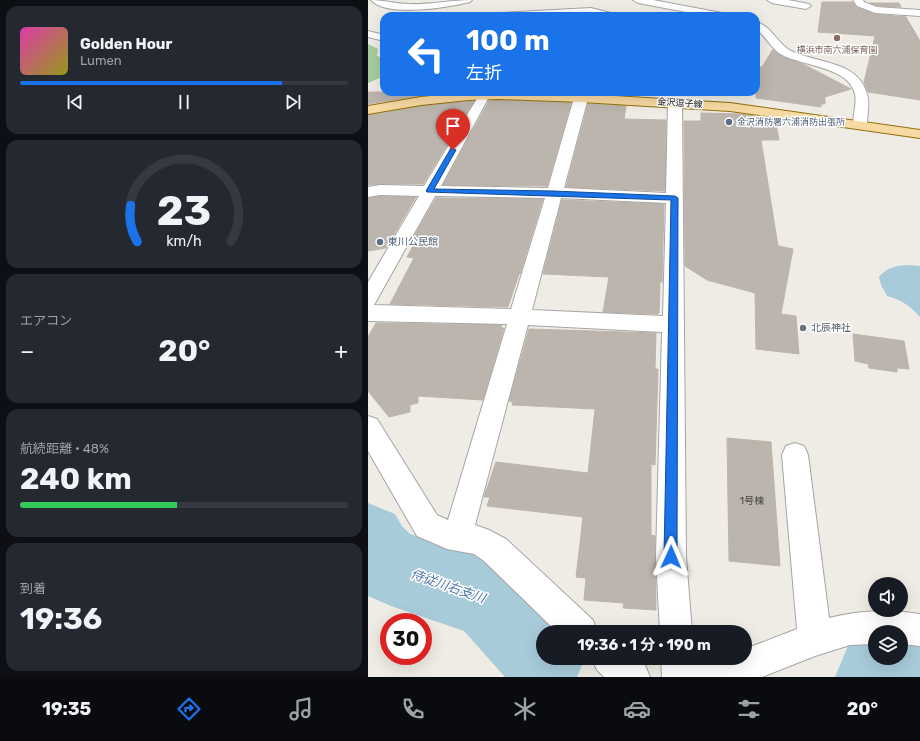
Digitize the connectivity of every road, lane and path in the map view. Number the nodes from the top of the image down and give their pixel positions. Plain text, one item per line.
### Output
1 (376, 0) edge
2 (467, 0) edge
3 (638, 0) edge
4 (688, 0) edge
5 (772, 0) edge
6 (858, 0) edge
7 (806, 6) dead end
8 (676, 7) junction
9 (573, 12) edge
10 (595, 12) edge
11 (669, 12) edge
12 (702, 12) edge
13 (920, 13) edge
14 (760, 26) edge
15 (368, 34) edge
16 (380, 37) edge
17 (474, 96) edge
18 (483, 96) edge
19 (579, 96) edge
20 (591, 96) edge
21 (675, 103) junction
22 (368, 110) edge
23 (860, 125) junction
24 (920, 134) edge
25 (429, 191) junction
26 (368, 192) edge
27 (553, 193) junction
28 (675, 198) junction
29 (368, 300) edge
30 (368, 314) edge
31 (519, 317) junction
32 (673, 324) junction
33 (368, 427) edge
34 (795, 455) dead end
35 (458, 535) junction
36 (574, 625) edge
37 (676, 625) edge
38 (920, 630) edge
39 (815, 639) junction
40 (616, 665) edge
41 (679, 665) edge
42 (633, 677) edge
43 (680, 677) edge
44 (703, 677) edge

1 - 2 street
3 - 8 street
4 - 8 street
5 - 7 street
6 - 13 street
8 - 11 street
8 - 12 street
9 - 10 street
14 - 23 street
15 - 16 street
17 - 22 main road, 金沢逗子線
18 - 25 street
19 - 27 street
20 - 21 main road, 金沢逗子線
21 - 23 main road, 金沢逗子線
21 - 28 street
23 - 24 main road, 金沢逗子線
25 - 26 street
25 - 27 street
25 - 29 street
27 - 28 street
27 - 31 street
28 - 32 street
30 - 31 street
31 - 32 street
31 - 35 street
32 - 37 street
33 - 35 street
34 - 39 street
35 - 36 street
38 - 39 street
39 - 44 street
40 - 42 street
41 - 43 street

